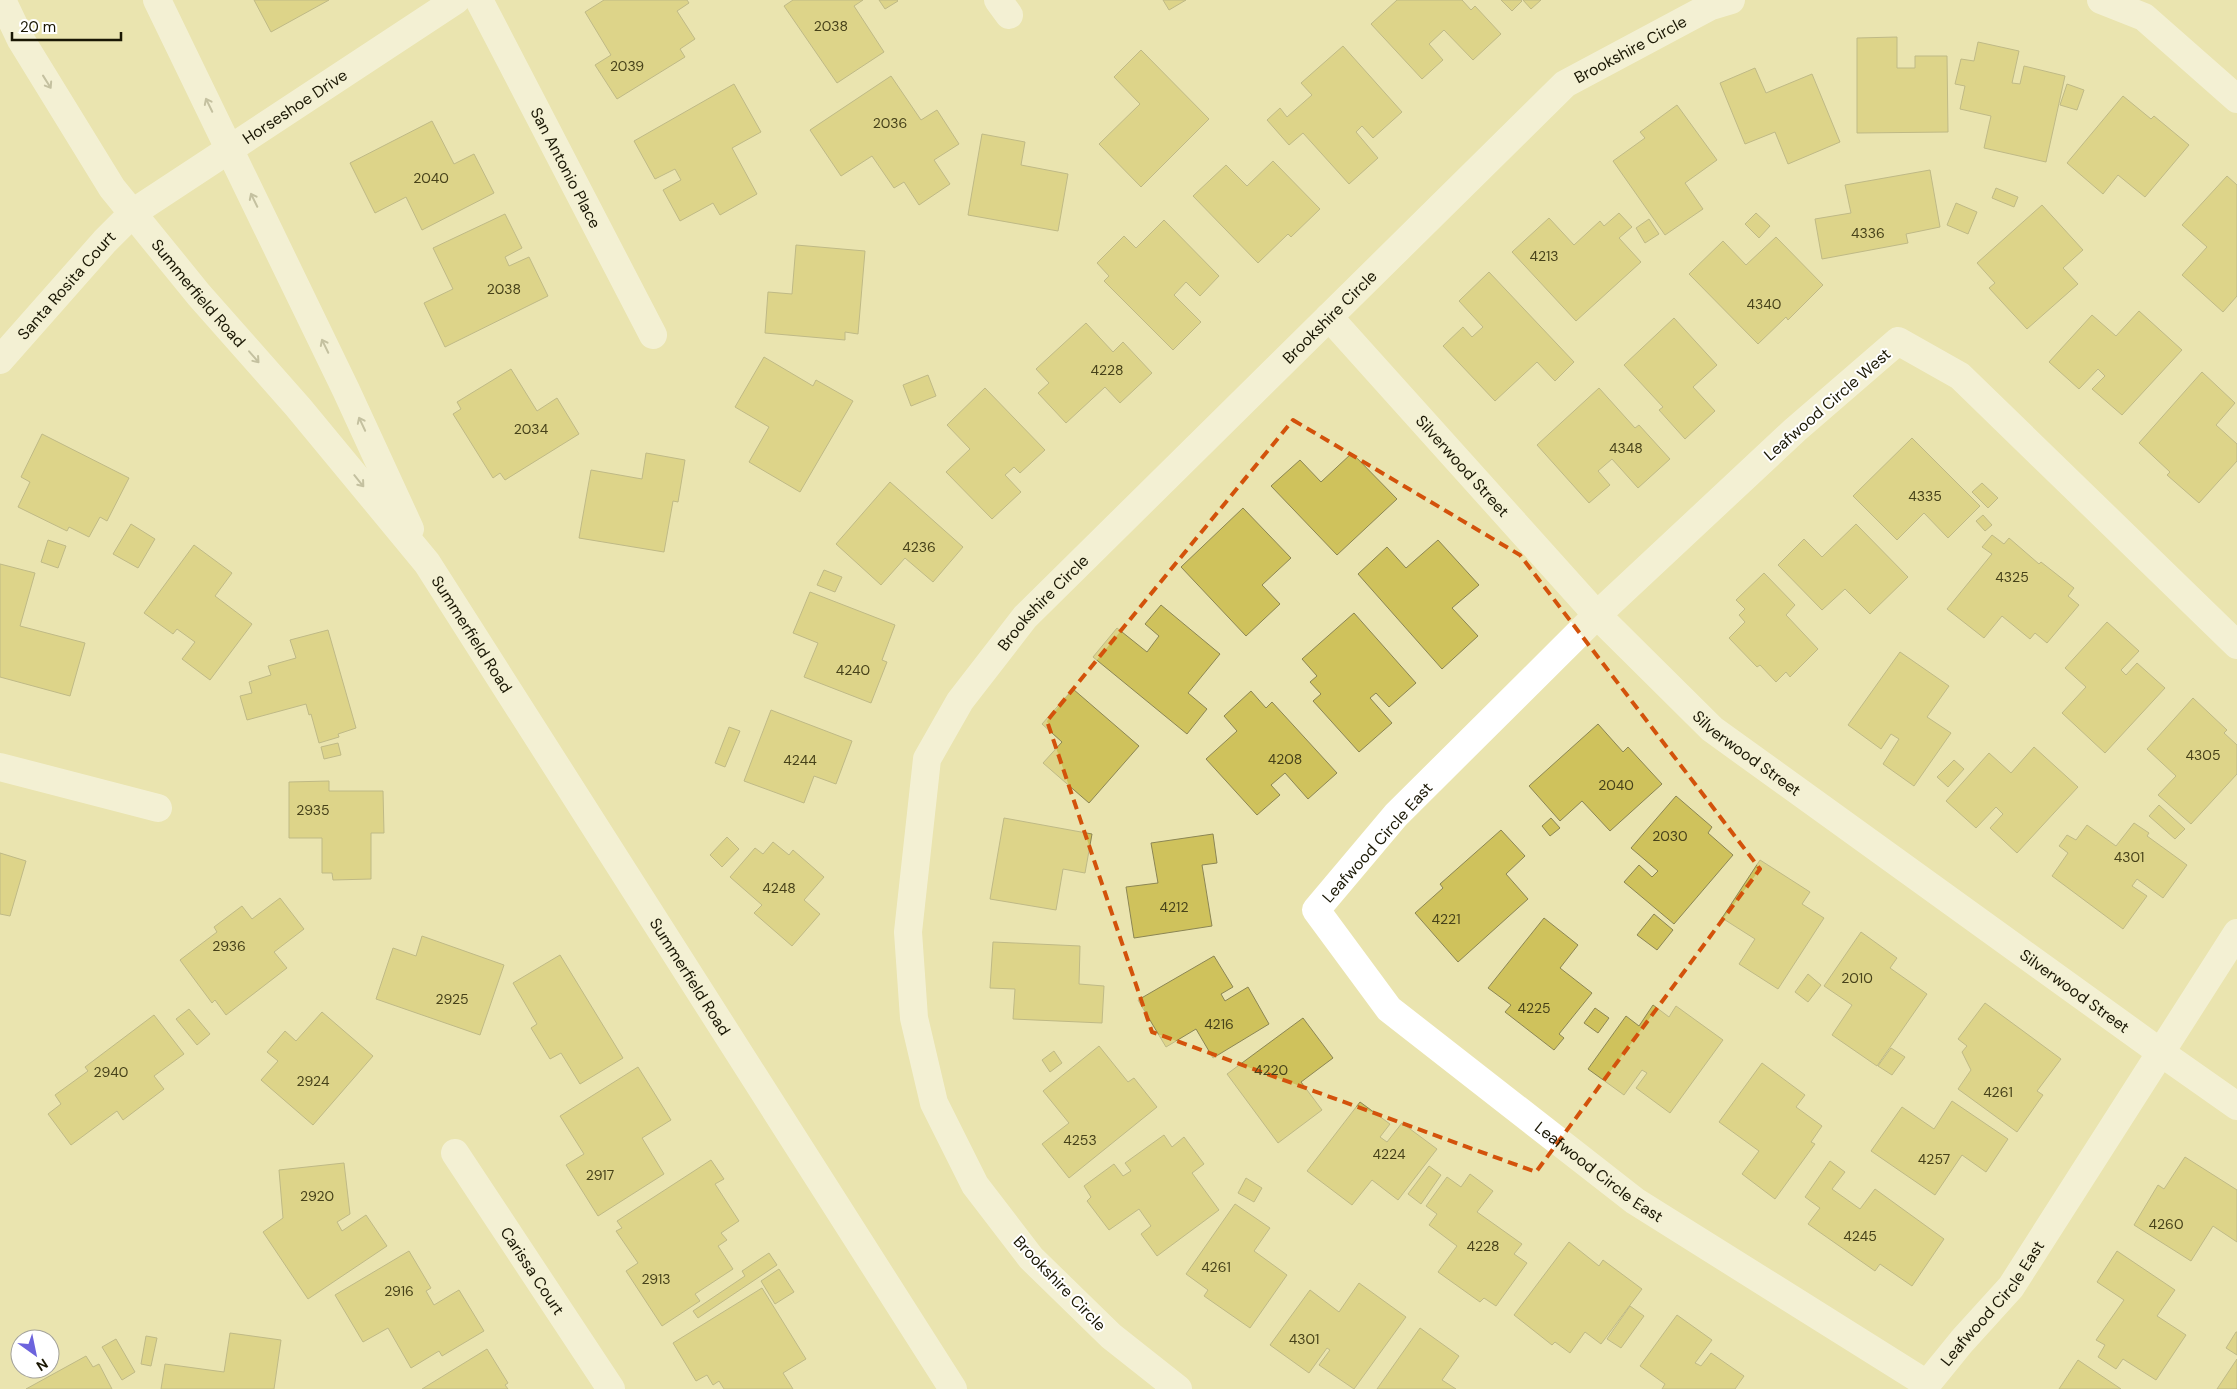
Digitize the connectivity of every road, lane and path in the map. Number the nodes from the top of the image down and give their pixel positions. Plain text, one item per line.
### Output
1 (2, 0) edge
2 (157, 0) edge
3 (456, 0) edge
4 (478, 0) edge
5 (1731, 0) edge
6 (2101, 0) edge
7 (2237, 98) edge
8 (229, 149) junction
9 (134, 212) junction
10 (1329, 317) junction
11 (653, 335) dead end
12 (0, 360) edge
13 (427, 564) junction
14 (1597, 615) junction
15 (2237, 644) edge
16 (0, 767) edge
17 (158, 808) dead end
18 (2237, 933) edge
19 (2160, 1052) junction
20 (2237, 1106) edge
21 (455, 1153) dead end
22 (611, 1389) edge
23 (953, 1389) edge
24 (1178, 1389) edge

1 -> 9 street, Summerfield Road
8 -> 2 street, Summerfield Road
3 - 8 street, Horseshoe Drive
4 - 11 street, San Antonio Place
5 - 10 street, Brookshire Circle
6 - 7 street
8 - 9 street, Horseshoe Drive
13 -> 8 street, Summerfield Road
9 - 12 street, Santa Rosita Court
9 -> 13 street, Summerfield Road
10 - 14 street, Silverwood Street
10 - 24 street, Brookshire Circle
13 - 23 street, Summerfield Road
14 - 15 street, Leafwood Circle West
14 - 19 street, Silverwood Street
14 - 19 street, Leafwood Circle East
16 - 17 street
18 - 19 street
19 - 20 street, Silverwood Street
21 - 22 street, Carissa Court

